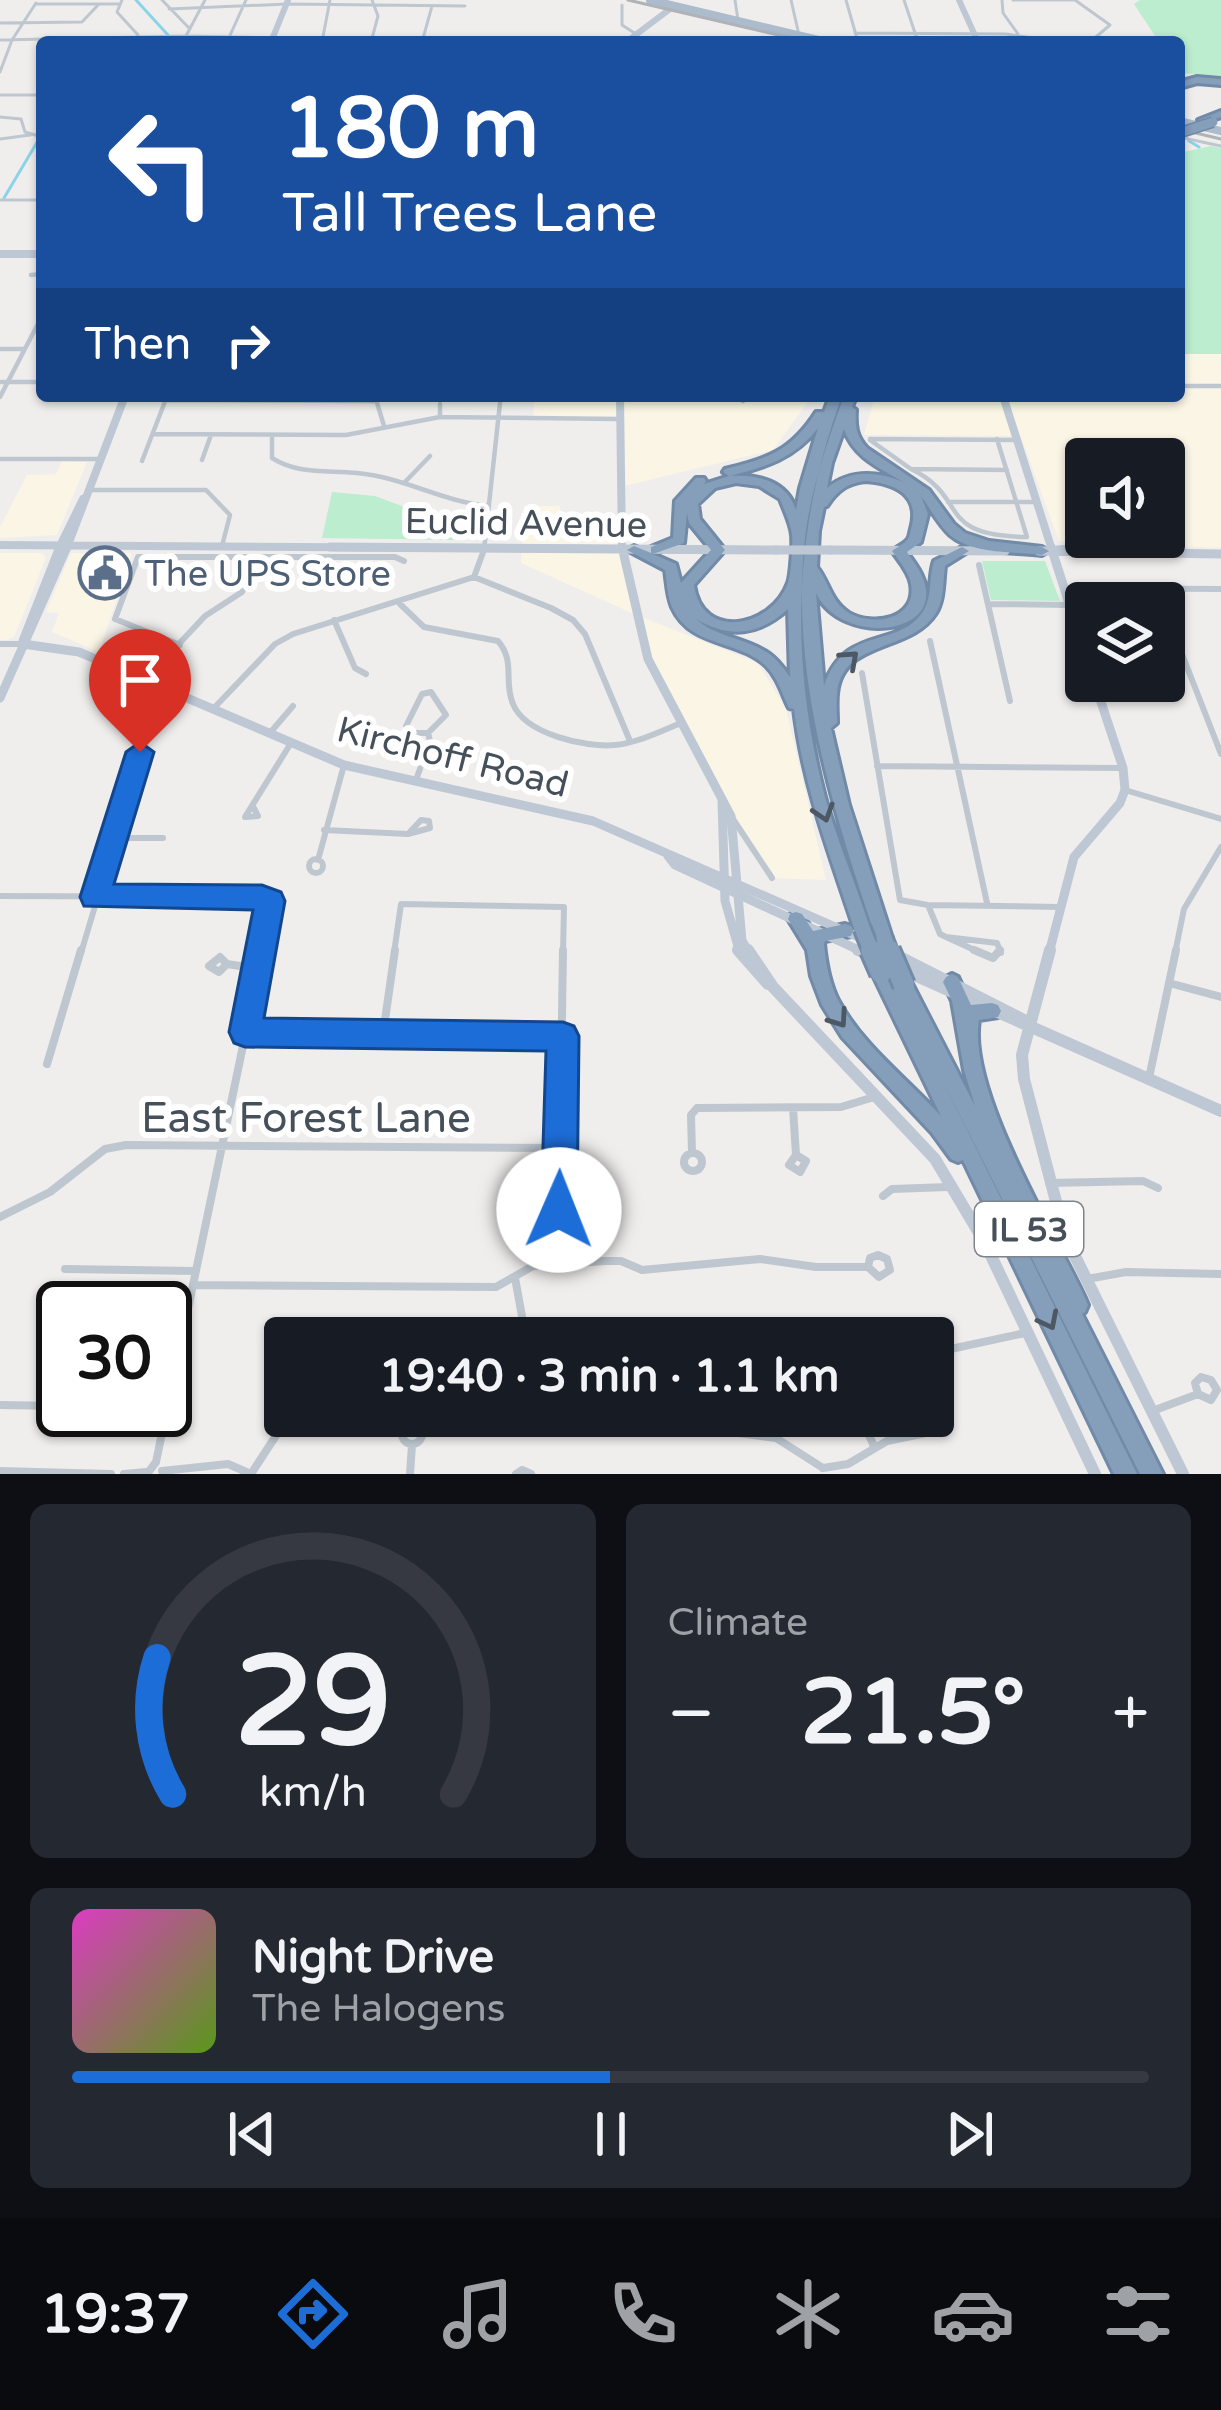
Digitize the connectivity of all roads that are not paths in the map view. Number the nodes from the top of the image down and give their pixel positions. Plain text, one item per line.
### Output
1 (162, 0) edge
2 (650, 0) edge
3 (735, 0) edge
4 (791, 0) edge
5 (846, 0) edge
6 (904, 0) edge
7 (959, 0) edge
8 (1002, 0) edge
9 (1013, 0) edge
10 (1075, 0) edge
11 (37, 2) edge
12 (120, 2) edge
13 (245, 2) edge
14 (287, 2) edge
15 (203, 3) edge
16 (329, 3) edge
17 (373, 3) edge
18 (413, 3) edge
19 (454, 3) edge
20 (99, 4) junction
21 (622, 5) dead end
22 (432, 6) junction
23 (465, 6) dead end
24 (674, 6) junction
25 (169, 9) junction
26 (738, 21) junction
27 (0, 22) edge
28 (22, 22) junction
29 (190, 29) junction
30 (855, 33) junction
31 (915, 33) junction
32 (636, 34) junction
33 (1018, 34) junction
34 (799, 35) junction
35 (139, 36) edge
36 (186, 36) edge
37 (230, 36) edge
38 (274, 36) edge
39 (323, 36) edge
40 (373, 36) edge
41 (424, 36) edge
42 (634, 36) edge
43 (803, 36) edge
44 (856, 36) edge
45 (916, 36) edge
46 (941, 36) edge
47 (974, 36) edge
48 (1004, 36) edge
49 (1028, 36) edge
50 (1098, 36) edge
51 (0, 40) edge
52 (12, 40) junction
53 (36, 40) edge
54 (0, 71) edge
55 (1221, 80) edge
56 (1185, 81) edge
57 (0, 95) edge
58 (36, 95) edge
59 (0, 117) edge
60 (1216, 121) edge
61 (1185, 128) edge
62 (1185, 131) edge
63 (30, 135) junction
64 (36, 136) edge
65 (0, 139) edge
66 (1221, 146) edge
67 (0, 200) edge
68 (36, 200) edge
69 (0, 254) edge
70 (36, 254) edge
71 (31, 274) dead end
72 (36, 274) edge
73 (36, 328) edge
74 (0, 349) edge
75 (25, 349) junction
76 (4, 382) edge
77 (36, 382) edge
78 (1185, 386) edge
79 (1221, 386) edge
80 (0, 397) edge
81 (123, 402) edge
82 (165, 402) edge
83 (376, 402) edge
84 (620, 402) edge
85 (829, 402) edge
86 (831, 402) edge
87 (850, 402) edge
88 (852, 402) edge
89 (1005, 402) edge
90 (500, 403) dead end
91 (440, 404) dead end
92 (440, 417) junction
93 (499, 418) junction
94 (620, 419) junction
95 (384, 427) junction
96 (153, 434) junction
97 (211, 435) junction
98 (272, 435) junction
99 (997, 439) junction
100 (1017, 440) junction
101 (430, 457) dead end
102 (0, 459) edge
103 (99, 459) junction
104 (202, 460) dead end
105 (142, 461) dead end
106 (911, 469) junction
107 (1008, 473) junction
108 (1030, 478) junction
109 (404, 484) junction
110 (85, 494) junction
111 (1018, 501) junction
112 (948, 502) junction
113 (1037, 502) junction
114 (489, 506) junction
115 (807, 539) junction
116 (0, 545) edge
117 (64, 546) junction
118 (222, 546) junction
119 (485, 548) junction
120 (627, 549) junction
121 (656, 550) junction
122 (718, 550) junction
123 (898, 551) junction
124 (962, 551) junction
125 (1047, 551) junction
126 (1221, 552) edge
127 (255, 556) junction
128 (404, 561) dead end
129 (979, 565) dead end
130 (795, 573) junction
131 (474, 577) junction
132 (1064, 588) joint
133 (1185, 589) edge
134 (1221, 589) edge
135 (1065, 591) edge
136 (399, 603) junction
137 (988, 604) junction
138 (1065, 604) edge
139 (334, 620) junction
140 (929, 641) dead end
141 (0, 644) edge
142 (22, 644) junction
143 (180, 645) junction
144 (1185, 662) edge
145 (862, 673) dead end
146 (366, 674) dead end
147 (143, 681) junction
148 (160, 689) junction
149 (0, 698) edge
150 (1010, 701) dead end
151 (1101, 702) edge
152 (293, 706) dead end
153 (212, 710) junction
154 (679, 724) junction
155 (269, 734) junction
156 (428, 734) junction
157 (630, 741) junction
158 (290, 743) junction
159 (806, 746) junction
160 (1221, 754) edge
161 (344, 765) junction
162 (877, 766) junction
163 (957, 766) junction
164 (1123, 768) junction
165 (416, 781) junction
166 (1125, 790) junction
167 (254, 808) dead end
168 (841, 809) junction
169 (727, 816) junction
170 (1221, 819) edge
171 (324, 830) junction
172 (407, 835) dead end
173 (114, 838) junction
174 (163, 838) dead end
175 (1221, 848) edge
176 (668, 856) junction
177 (724, 857) junction
178 (318, 860) dead end
179 (702, 867) junction
180 (772, 878) dead end
181 (731, 886) junction
182 (0, 896) edge
183 (95, 897) junction
184 (987, 903) junction
185 (928, 904) junction
186 (1060, 907) junction
187 (774, 909) junction
188 (739, 919) junction
189 (796, 919) joint
190 (836, 934) junction
191 (946, 937) junction
192 (226, 964) dead end
193 (260, 969) junction
194 (1169, 982) junction
195 (773, 987) junction
196 (956, 989) junction
197 (1221, 997) edge
198 (992, 1010) junction
199 (1030, 1023) junction
200 (245, 1032) junction
201 (383, 1034) junction
202 (563, 1036) junction
203 (971, 1061) junction
204 (47, 1064) dead end
205 (1149, 1078) junction
206 (877, 1095) junction
207 (793, 1108) junction
208 (1221, 1111) edge
209 (221, 1146) junction
210 (560, 1148) junction
211 (692, 1153) dead end
212 (796, 1155) dead end
213 (1049, 1183) junction
214 (952, 1185) junction
215 (1158, 1188) dead end
216 (883, 1196) dead end
217 (559, 1210) dead end
218 (0, 1216) edge
219 (997, 1216) junction
220 (868, 1267) dead end
221 (65, 1269) dead end
222 (196, 1271) junction
223 (1221, 1274) edge
224 (515, 1278) junction
225 (1084, 1280) junction
226 (194, 1285) junction
227 (192, 1294) edge
228 (522, 1317) edge
229 (1026, 1333) junction
230 (954, 1349) edge
231 (1198, 1394) dead end
232 (0, 1405) edge
233 (36, 1406) edge
234 (1151, 1411) junction
235 (163, 1437) edge
236 (275, 1437) edge
237 (768, 1437) edge
238 (870, 1437) edge
239 (910, 1437) edge
240 (412, 1445) dead end
241 (874, 1446) junction
242 (159, 1469) edge
243 (0, 1471) edge
244 (824, 1471) edge
245 (146, 1473) edge
246 (111, 1474) edge
247 (124, 1474) edge
248 (251, 1474) edge
249 (410, 1474) edge
250 (516, 1474) edge
251 (531, 1474) edge
252 (1095, 1474) edge
253 (1126, 1474) edge
254 (1152, 1474) edge
255 (1162, 1474) edge
256 (1183, 1474) edge

1 - 25 street
2 - 24 main road
3 - 26 street
4 - 34 street
5 - 30 street
6 - 31 street
7 - 47 main road
8 - 33 street
9 - 10 street
10 - 50 street
11 - 20 street
11 - 28 street
12 - 20 street
12 - 35 street
13 - 14 street
13 - 15 street
13 - 37 street
14 - 16 street
14 - 38 main road
15 - 25 street
15 - 29 street
16 - 17 street
16 - 39 street
17 - 18 street
17 - 40 street
18 - 22 street
19 - 22 street
19 - 23 street
20 - 28 street
21 - 32 street
22 - 41 street
24 - 26 main road
24 - 32 main road
25 - 29 street
26 - 34 main road
27 - 28 street
28 - 52 street
29 - 36 street
30 - 31 street
30 - 44 street
31 - 45 street
31 - 46 street
32 - 42 main road
33 - 48 street
33 - 49 street
34 - 43 main road
51 - 52 street
52 - 53 street
52 - 54 street
55 - 56 highway
57 - 58 street
59 - 63 street
60 - 61 highway, bridge
62 - 66 street
63 - 64 street
63 - 65 street
67 - 68 street
69 - 70 main road
71 - 72 street
73 - 75 street
74 - 75 street
75 - 76 street
76 - 77 street
76 - 80 street
78 - 79 street
81 - 103 main road
82 - 96 street
83 - 95 street
84 - 94 main road
85 - 121 highway
86 - 115 highway, IL 53
87 - 115 highway, IL 53
88 - 125 highway
89 - 100 main road
90 - 93 street
91 - 92 street
92 - 93 street
92 - 95 street
93 - 94 street
93 - 114 street
94 - 120 main road
95 - 98 street
96 - 97 street
96 - 105 street
97 - 98 street
97 - 104 street
98 - 109 street
99 - 100 street
99 - 106 street
99 - 107 street
100 - 108 main road
101 - 109 street
102 - 103 street
103 - 110 main road
106 - 107 street
106 - 112 street
107 - 108 street
107 - 111 street
108 - 113 main road
109 - 114 street
110 - 117 main road
110 - 118 street
111 - 112 street
111 - 112 street
111 - 113 street
113 - 125 main road
114 - 119 street
115 - 122 highway
115 - 123 highway
115 - 123 highway
115 - 130 highway, IL 53
115 - 168 highway, IL 53
116 - 117 main road, Euclid Avenue
117 - 118 main road, Euclid Avenue
117 - 142 main road
118 - 119 main road, Euclid Avenue
119 - 120 main road, Euclid Avenue
119 - 131 street
120 - 121 main road, Euclid Avenue
120 - 154 main road
120 - 159 highway
121 - 122 main road, Euclid Avenue
122 - 123 main road, Euclid Avenue, bridge
122 - 130 highway
123 - 124 main road, Euclid Avenue
124 - 125 main road, Euclid Avenue
168 -> 124 highway
125 - 126 main road, Euclid Avenue
125 - 132 main road
127 - 128 street
127 - 143 street
127 - 143 street
129 - 137 street
130 - 159 highway, IL 53
131 - 136 street
131 - 157 street
132 - 135 main road
133 - 134 street
136 - 139 street
136 - 157 street
137 - 138 street
137 - 150 street
139 - 146 street
139 - 153 street
140 - 163 street
141 - 142 street
142 - 147 main road, Kirchoff Road
142 - 149 main road
143 - 147 street
144 - 160 street
145 - 162 street
147 - 148 main road, Kirchoff Road
148 - 153 main road, Kirchoff Road
148 - 173 street
151 - 164 main road
152 - 155 street
153 - 155 main road, Kirchoff Road
154 - 157 street
154 - 169 main road
155 - 158 main road, Kirchoff Road
156 - 156 street
156 - 165 street
158 - 161 main road, Kirchoff Road
158 - 167 street
159 -> 190 highway, IL 53
161 - 165 main road, Kirchoff Road
161 - 171 street
162 - 163 street
162 - 185 street
163 - 164 street
163 - 184 street
164 - 166 main road
165 - 176 main road, Kirchoff Road
166 - 170 street
166 - 186 main road
168 - 254 highway, IL 53, bridge
169 - 177 main road
169 - 180 street
169 - 181 main road
171 - 172 street
171 - 178 street
173 - 174 street
173 - 183 street
175 - 194 street
176 - 179 main road, Kirchoff Road
176 - 181 main road, Kirchoff Road
177 - 179 main road
177 - 181 main road
179 - 181 main road, Kirchoff Road
181 - 187 main road, Kirchoff Road
181 - 188 main road
181 - 190 main road, Kirchoff Road
181 - 195 main road
182 - 183 street
183 - 193 street
183 - 204 street
184 - 185 street
184 - 186 street
185 - 191 street
186 - 199 main road
187 - 188 main road
187 - 189 main road, Kirchoff Road
188 - 195 main road
189 - 190 highway
190 - 196 main road, Kirchoff Road
190 - 196 main road, Kirchoff Road
190 - 219 highway, IL 53, bridge
190 -> 219 highway
191 - 191 street
192 - 193 street
193 - 200 street
194 - 197 street
194 - 205 street
195 - 206 main road
196 - 198 main road, Kirchoff Road
196 - 199 main road, Kirchoff Road
196 - 203 highway
198 - 199 main road, Kirchoff Road
198 - 203 highway
199 - 205 main road, Kirchoff Road
199 - 213 main road
200 - 201 street
200 - 209 street
201 - 202 street
201 - 202 street
202 - 210 street
203 - 255 highway
205 - 208 main road, Kirchoff Road
206 - 207 street
206 - 214 main road
207 - 211 street
207 - 212 street
209 - 210 street, East Forest Lane
209 - 218 street, East Forest Lane
209 - 222 street
210 - 217 street
213 - 215 street
213 - 225 main road
214 - 216 street
214 - 229 main road
219 -> 253 highway, IL 53
220 - 224 street
221 - 222 street
222 - 226 street
223 - 225 street
224 - 226 street
224 - 228 street
225 - 234 main road
226 - 227 street
229 - 230 street
229 - 252 main road
231 - 234 street
232 - 233 street
234 - 256 main road
235 - 242 street
236 - 248 street
237 - 244 street
238 - 241 street
239 - 241 street
240 - 249 street
241 - 244 street
242 - 245 street
242 - 248 street
243 - 246 street
245 - 247 street
250 - 251 street

